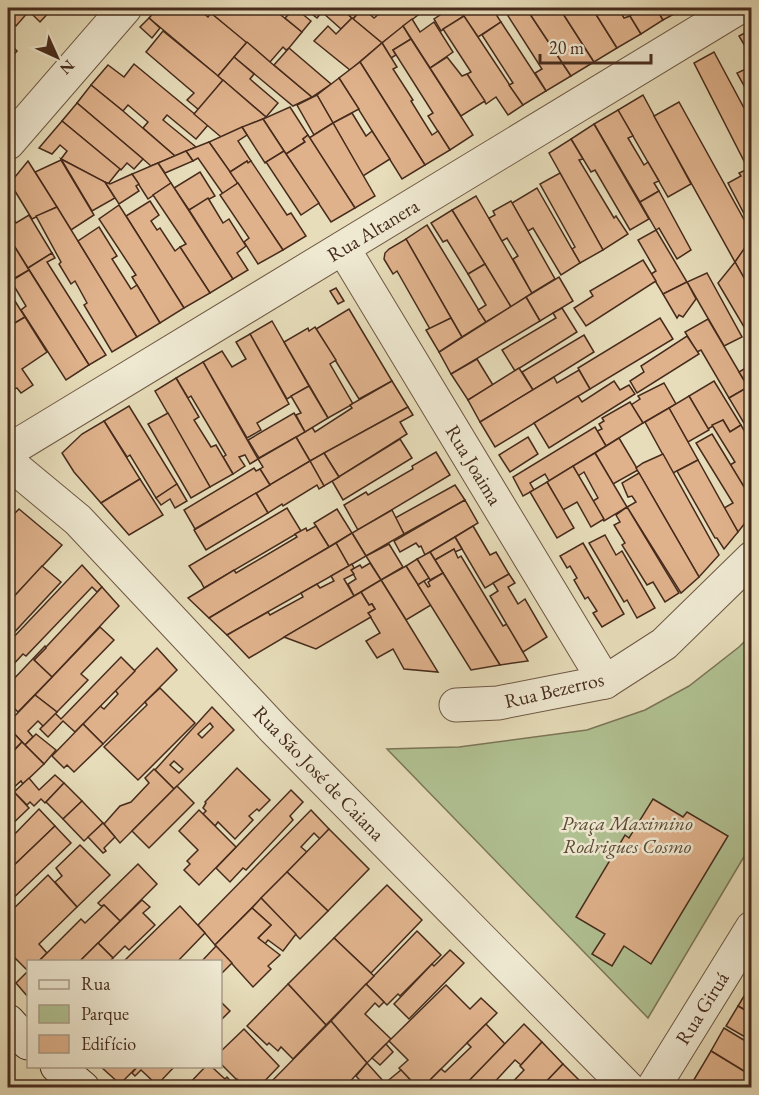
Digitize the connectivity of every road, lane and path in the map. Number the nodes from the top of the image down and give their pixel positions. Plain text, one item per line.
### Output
1 (125, 8) edge
2 (738, 8) edge
3 (8, 143) edge
4 (343, 248) junction
5 (8, 451) edge
6 (8, 462) edge
7 (752, 558) edge
8 (605, 682) junction
9 (456, 705) dead end
10 (752, 928) edge
11 (8, 1021) edge
12 (27, 1042) edge
13 (59, 1068) edge
14 (82, 1088) edge
15 (628, 1088) edge
16 (652, 1088) edge

1 - 3 street
2 - 4 street, Rua Altanera
4 - 5 street, Rua Altanera
4 - 8 street, Rua Joaima
6 - 15 street, Rua São José de Caiana
7 - 8 street, Rua Bezerros
8 - 9 street, Rua Bezerros
10 - 16 street, Rua Giruá
11 - 12 street
13 - 14 street

